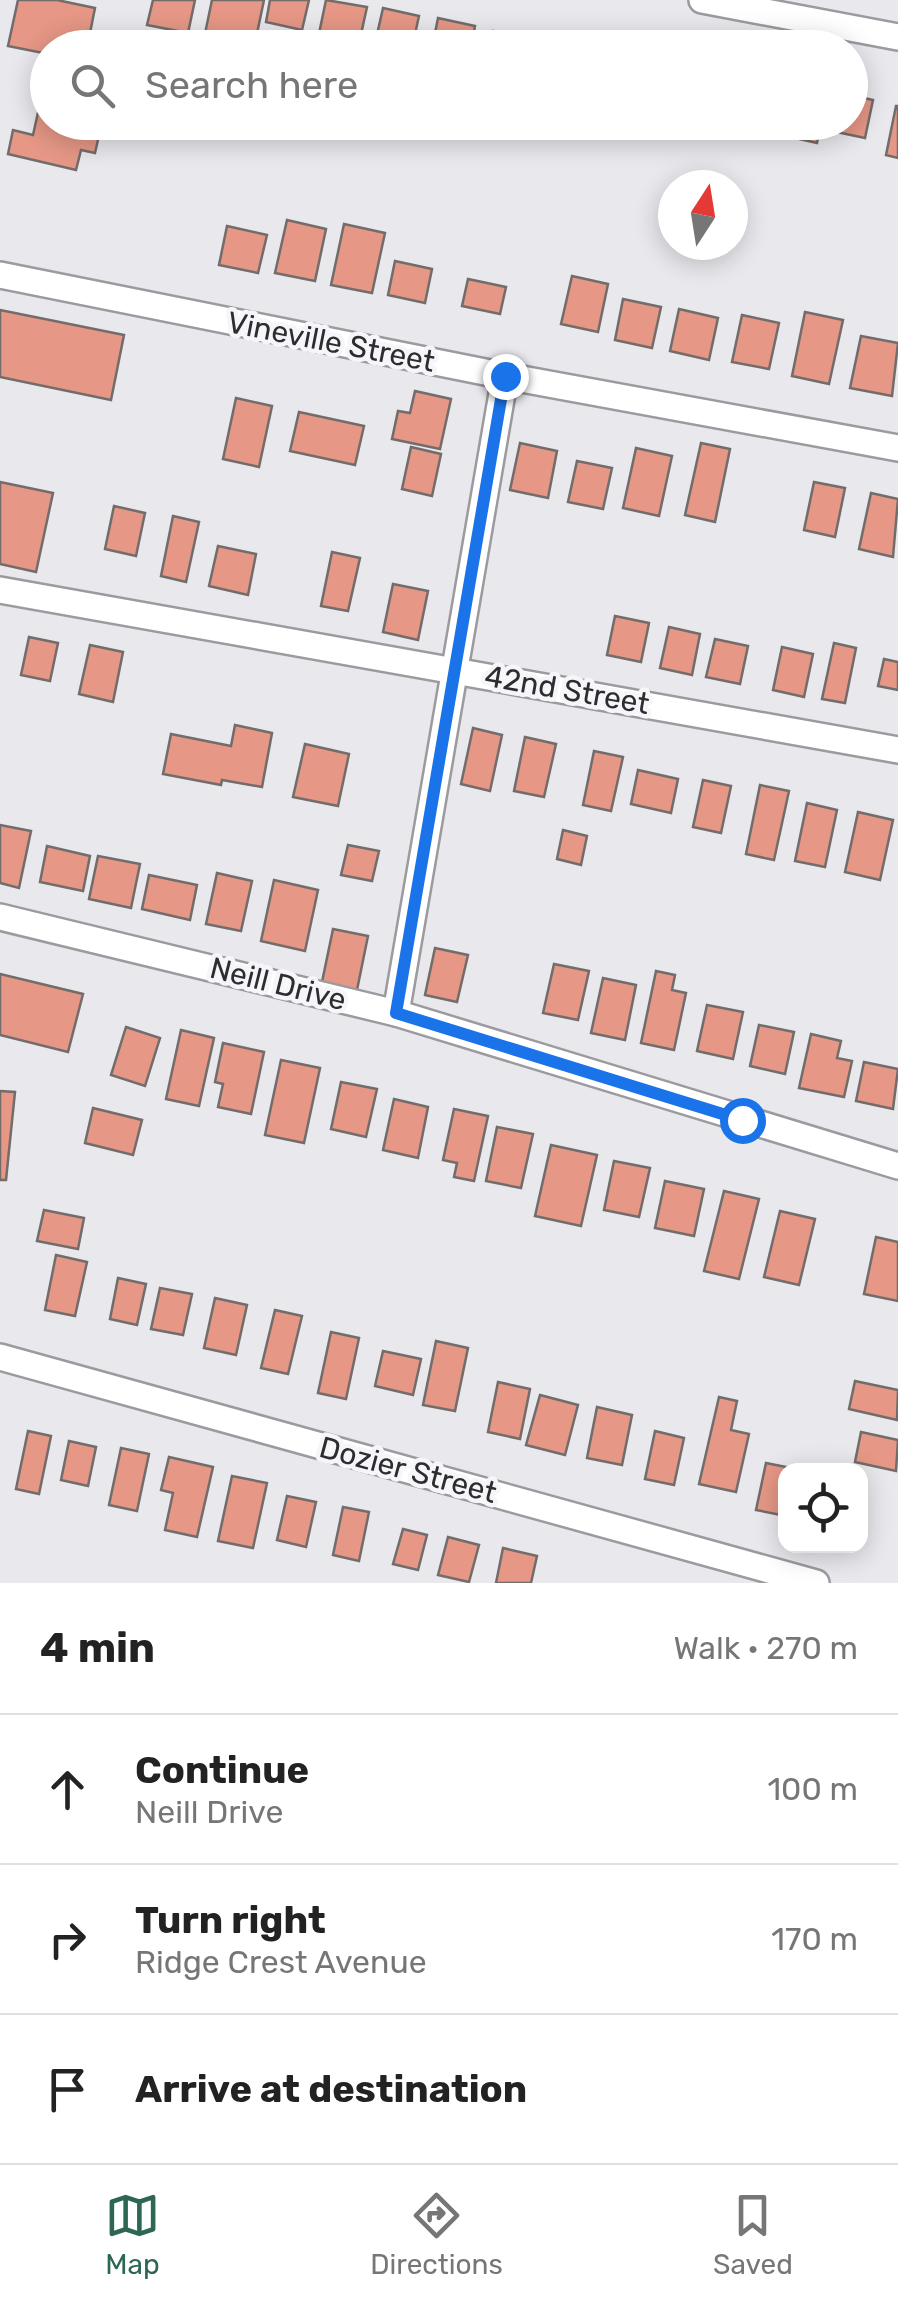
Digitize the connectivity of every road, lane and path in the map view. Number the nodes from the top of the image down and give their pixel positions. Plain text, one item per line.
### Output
1 (702, 0) edge
2 (861, 30) edge
3 (868, 31) edge
4 (898, 37) edge
5 (0, 276) edge
6 (505, 376) junction
7 (898, 448) edge
8 (0, 590) edge
9 (452, 669) junction
10 (898, 750) edge
11 (0, 917) edge
12 (396, 1013) junction
13 (898, 1166) edge
14 (0, 1358) edge
15 (816, 1583) edge

1 - 2 street
3 - 4 street
5 - 6 street, Vineville Street
6 - 7 street, Vineville Street
6 - 9 street
8 - 9 street, 42nd Street
9 - 10 street, 42nd Street
9 - 12 street
11 - 12 street, Neill Drive
12 - 13 street, Neill Drive
14 - 15 street, Dozier Street

